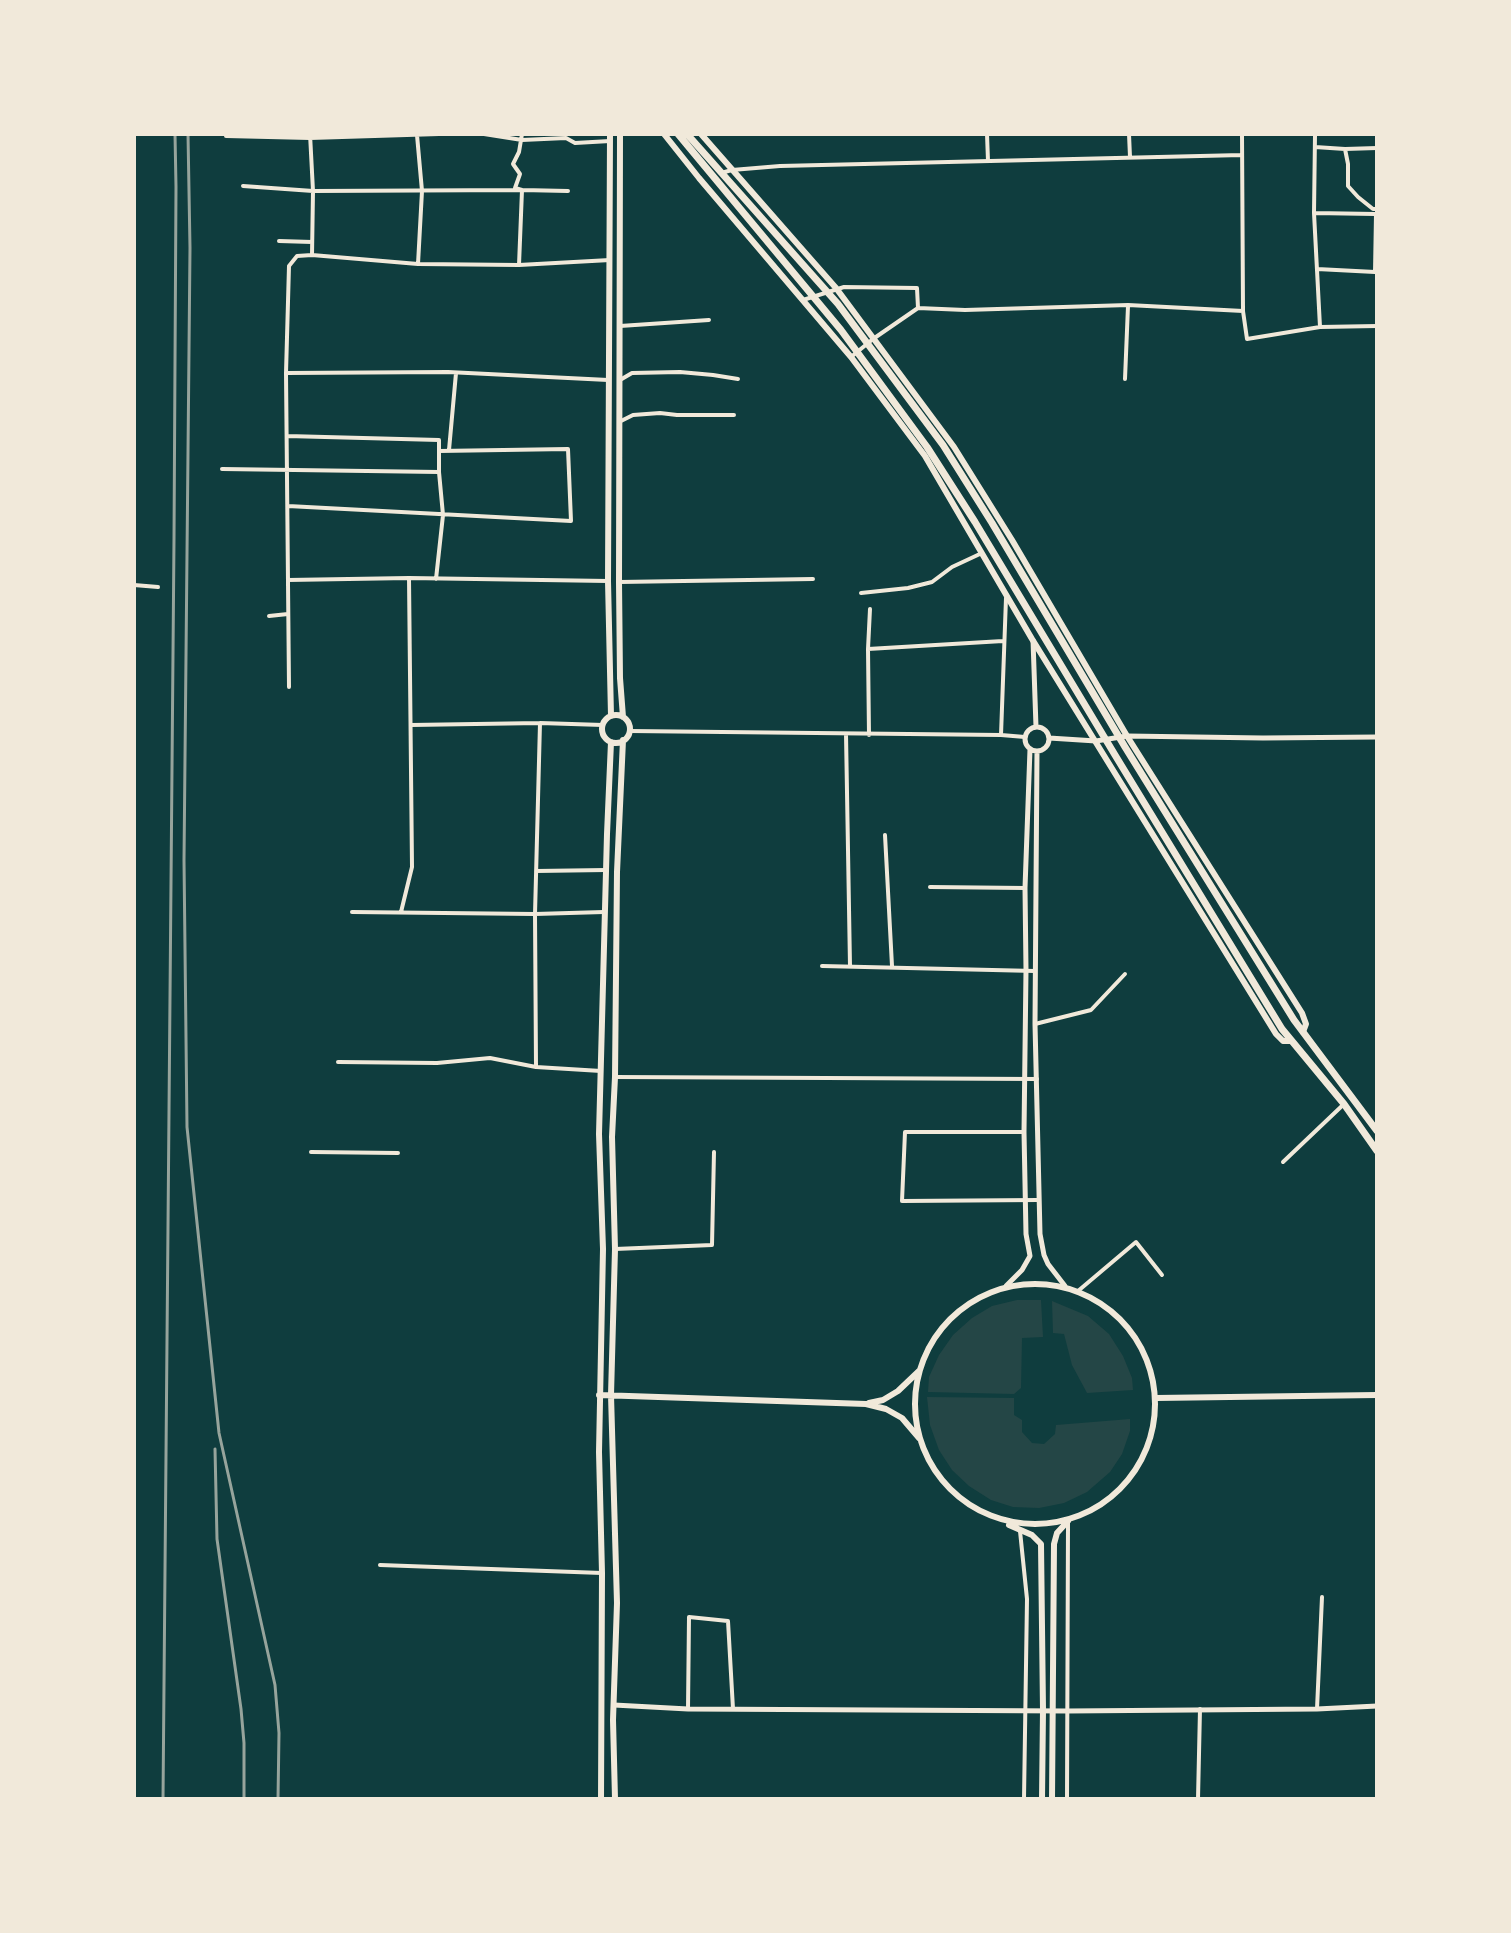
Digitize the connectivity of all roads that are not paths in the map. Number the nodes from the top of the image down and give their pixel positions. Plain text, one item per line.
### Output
1 (439, 134) edge
2 (484, 134) edge
3 (620, 134) edge
4 (664, 134) edge
5 (678, 134) edge
6 (687, 134) edge
7 (701, 134) edge
8 (987, 134) edge
9 (1129, 134) edge
10 (1242, 134) edge
11 (417, 135) edge
12 (1315, 135) edge
13 (226, 136) dead end
14 (310, 136) edge
15 (522, 137) edge
16 (610, 138) edge
17 (1315, 147) junction
18 (1377, 148) edge
19 (1345, 149) junction
20 (1242, 155) junction
21 (1130, 157) junction
22 (988, 161) junction
23 (732, 170) junction
24 (699, 178) junction
25 (243, 186) dead end
26 (522, 190) junction
27 (313, 191) junction
28 (422, 191) junction
29 (568, 191) dead end
30 (1314, 213) junction
31 (1377, 213) edge
32 (279, 241) dead end
33 (312, 242) junction
34 (312, 255) junction
35 (610, 260) junction
36 (418, 264) junction
37 (519, 265) junction
38 (1317, 269) junction
39 (836, 288) junction
40 (803, 300) junction
41 (1128, 305) junction
42 (918, 308) junction
43 (1243, 311) junction
44 (709, 320) dead end
45 (619, 326) junction
46 (1377, 326) edge
47 (1320, 327) junction
48 (873, 339) junction
49 (851, 357) junction
50 (286, 373) junction
51 (456, 373) junction
52 (738, 379) dead end
53 (1125, 379) dead end
54 (609, 380) junction
55 (620, 380) junction
56 (734, 415) dead end
57 (621, 421) junction
58 (287, 436) junction
59 (439, 451) junction
60 (449, 451) junction
61 (222, 469) dead end
62 (287, 469) junction
63 (439, 472) junction
64 (288, 506) junction
65 (443, 515) junction
66 (982, 553) junction
67 (409, 578) junction
68 (436, 579) junction
69 (813, 579) dead end
70 (288, 580) junction
71 (608, 581) junction
72 (619, 582) junction
73 (134, 585) edge
74 (158, 587) dead end
75 (861, 593) dead end
76 (1006, 593) junction
77 (870, 609) dead end
78 (288, 614) junction
79 (269, 616) dead end
80 (1032, 639) junction
81 (1003, 641) junction
82 (868, 649) junction
83 (289, 687) dead end
84 (611, 716) junction
85 (623, 717) junction
86 (540, 723) junction
87 (411, 725) junction
88 (603, 725) junction
89 (1036, 727) junction
90 (630, 731) junction
91 (846, 734) junction
92 (869, 735) junction
93 (1001, 735) junction
94 (1127, 736) junction
95 (1025, 737) junction
96 (1377, 737) edge
97 (1049, 738) junction
98 (623, 740) junction
99 (1096, 741) junction
100 (611, 742) junction
101 (1034, 750) junction
102 (885, 835) dead end
103 (606, 870) junction
104 (536, 871) junction
105 (930, 887) dead end
106 (1025, 888) junction
107 (352, 912) dead end
108 (401, 912) junction
109 (604, 912) junction
110 (535, 914) junction
111 (822, 966) dead end
112 (850, 966) junction
113 (892, 966) junction
114 (1026, 970) junction
115 (1035, 971) junction
116 (1125, 974) dead end
117 (1035, 1024) junction
118 (1303, 1032) junction
119 (1291, 1041) junction
120 (338, 1062) dead end
121 (536, 1067) junction
122 (601, 1071) junction
123 (615, 1077) junction
124 (1026, 1079) junction
125 (1037, 1079) junction
126 (1344, 1104) junction
127 (1377, 1131) edge
128 (1024, 1132) junction
129 (1377, 1151) edge
130 (311, 1152) dead end
131 (714, 1152) dead end
132 (398, 1153) dead end
133 (1283, 1162) dead end
134 (1025, 1200) junction
135 (1038, 1200) junction
136 (615, 1249) junction
137 (1162, 1275) dead end
138 (1006, 1286) junction
139 (1065, 1286) junction
140 (1078, 1291) junction
141 (920, 1370) junction
142 (599, 1395) junction
143 (611, 1395) junction
144 (1377, 1395) edge
145 (1156, 1398) junction
146 (866, 1404) junction
147 (921, 1441) junction
148 (1068, 1521) junction
149 (1003, 1522) junction
150 (1020, 1531) junction
151 (380, 1565) dead end
152 (602, 1573) junction
153 (1322, 1597) dead end
154 (614, 1705) junction
155 (1377, 1706) edge
156 (688, 1709) junction
157 (733, 1709) junction
158 (1200, 1709) junction
159 (1317, 1709) junction
160 (1026, 1710) junction
161 (1043, 1710) junction
162 (1054, 1710) junction
163 (1068, 1711) junction
164 (601, 1799) edge
165 (615, 1799) edge
166 (1024, 1799) edge
167 (1042, 1799) edge
168 (1052, 1799) edge
169 (1067, 1799) edge
170 (1198, 1799) edge

1 - 11 street
2 - 15 street
3 - 45 main road
4 - 24 main road
5 - 119 main road
6 - 118 main road
7 - 23 main road
8 - 22 street
9 - 21 street
10 - 20 street
11 - 14 street
11 - 28 street
12 - 17 street
13 - 14 street
14 - 27 street
15 - 16 street
15 - 26 street
16 - 35 main road
17 - 19 street
17 - 30 street
18 - 19 street
19 - 31 street
20 - 21 street
20 - 43 street
21 - 22 street
22 - 23 street
23 - 24 street
23 - 39 main road
24 - 40 main road
25 - 27 street
26 - 28 street
26 - 29 street
26 - 37 street
27 - 28 street
27 - 33 street
28 - 36 street
30 - 31 street
30 - 38 street
31 - 38 street
32 - 33 street
33 - 34 street
34 - 36 street
34 - 50 street
35 - 37 street
35 - 54 main road
36 - 37 street
38 - 47 street
39 - 40 street
39 - 42 street
39 - 48 main road
40 - 49 main road
41 - 42 street
41 - 43 street
41 - 53 street
42 - 48 street
43 - 47 street
44 - 45 street
45 - 55 main road
46 - 47 street
48 - 49 street
48 - 94 main road
49 - 66 main road
50 - 51 street
50 - 58 street
51 - 54 street
51 - 60 street
52 - 55 street
54 - 71 main road
55 - 57 main road
56 - 57 street
57 - 72 main road
58 - 59 street
58 - 62 street
59 - 60 street
59 - 63 street
60 - 65 street
61 - 62 street
62 - 63 street
62 - 64 street
63 - 65 street
64 - 65 street
64 - 70 street
65 - 68 street
66 - 75 street
66 - 76 main road
67 - 68 street
67 - 70 street
67 - 87 street
68 - 71 street
69 - 72 street
70 - 78 street
71 - 84 main road
72 - 85 main road
73 - 74 street
76 - 80 main road
76 - 81 street
77 - 82 street
78 - 79 street
78 - 83 street
80 - 89 street
80 - 99 main road
81 - 82 street
81 - 93 street
82 - 92 street
84 - 85 main road
84 - 88 main road
85 - 90 main road
86 - 87 street
86 - 88 street
86 - 104 street
87 - 108 street
88 - 100 main road
89 - 95 street
89 - 97 street
90 - 91 street
90 - 98 main road
91 - 92 street
91 - 112 street
92 - 93 street
93 - 95 street
94 - 96 street
94 - 99 street
94 - 118 main road
95 - 101 street
97 - 99 street
97 - 101 street
98 - 100 main road
98 - 123 main road
99 - 119 main road
100 - 103 main road
101 - 106 street
101 - 115 street
102 - 113 street
103 - 104 street
103 - 109 main road
104 - 110 street
105 - 106 street
106 - 114 street
107 - 108 street
108 - 110 street
109 - 110 street
109 - 122 main road
110 - 121 street
111 - 112 street
112 - 113 street
113 - 114 street
114 - 115 street
114 - 124 street
115 - 117 street
116 - 117 street
117 - 125 street
118 - 127 main road
119 - 126 main road
120 - 121 street
121 - 122 street
122 - 142 main road
123 - 124 street
123 - 136 main road
124 - 125 street
124 - 128 street
125 - 135 street
126 - 129 main road
126 - 133 street
128 - 134 street
128 - 134 street
130 - 132 street
131 - 136 street
134 - 135 street
134 - 138 street
135 - 139 street
136 - 143 main road
137 - 140 street
138 - 139 main road
138 - 141 main road
139 - 140 main road
140 - 145 main road
141 - 146 main road
141 - 147 main road
142 - 143 main road
142 - 152 main road
143 - 146 main road
143 - 154 main road
144 - 145 main road
145 - 148 main road
146 - 147 main road
147 - 149 main road
148 - 149 main road
148 - 162 main road
148 - 163 street
149 - 150 main road
150 - 160 street
150 - 161 main road
151 - 152 street
152 - 164 main road
153 - 159 street
154 - 156 street
154 - 165 main road
155 - 159 street
156 - 157 street
156 - 157 street
157 - 160 street
158 - 159 street
158 - 163 street
158 - 170 street
160 - 161 street
160 - 166 street
161 - 162 street
161 - 167 main road
162 - 163 street
162 - 168 main road
163 - 169 street

